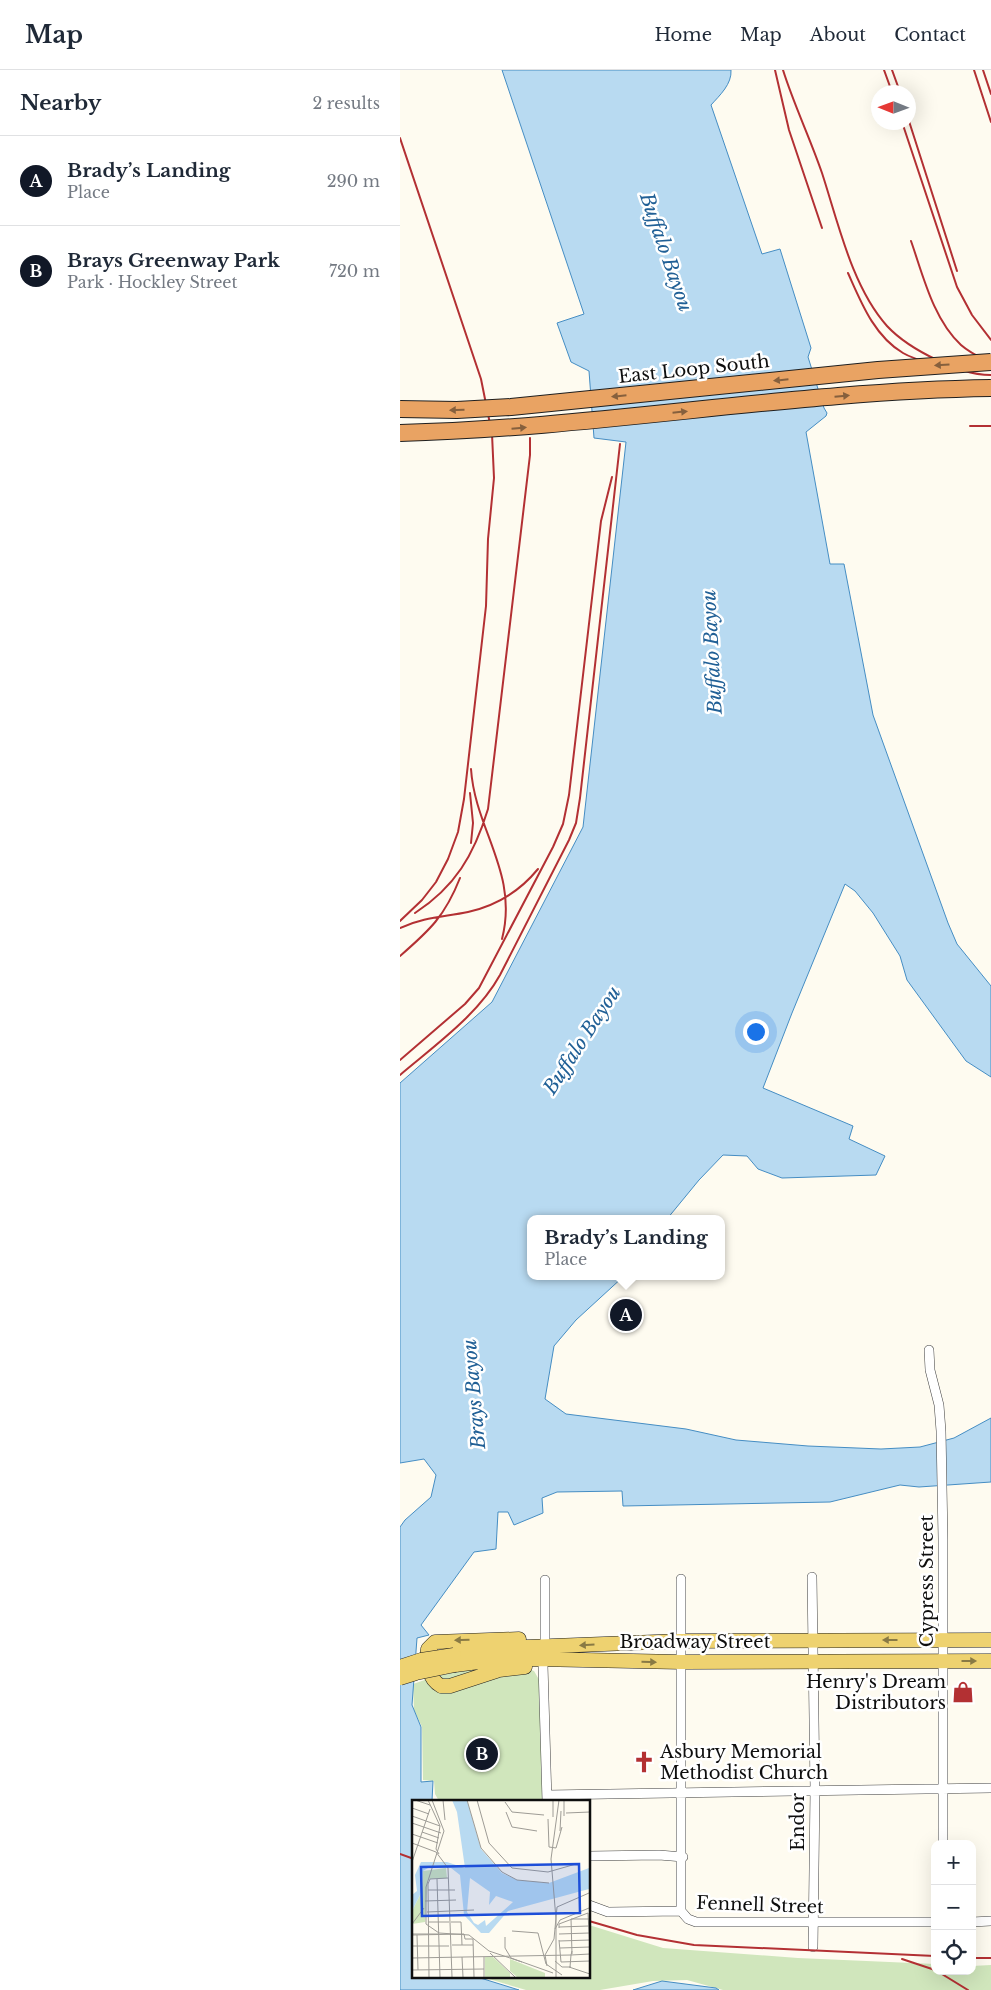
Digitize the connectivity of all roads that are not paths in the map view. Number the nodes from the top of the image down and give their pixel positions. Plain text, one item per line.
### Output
1 (991, 362) edge
2 (991, 388) edge
3 (400, 409) edge
4 (400, 433) edge
5 (929, 1350) dead end
6 (812, 1577) dead end
7 (681, 1579) dead end
8 (545, 1580) dead end
9 (545, 1639) junction
10 (943, 1639) junction
11 (813, 1640) junction
12 (991, 1640) edge
13 (681, 1641) junction
14 (563, 1646) junction
15 (583, 1659) junction
16 (454, 1660) junction
17 (812, 1661) junction
18 (943, 1661) junction
19 (991, 1661) edge
20 (681, 1662) junction
21 (543, 1665) junction
22 (400, 1667) edge
23 (400, 1678) edge
24 (944, 1788) junction
25 (991, 1788) edge
26 (815, 1790) junction
27 (682, 1793) junction
28 (547, 1798) edge
29 (944, 1840) edge
30 (590, 1856) edge
31 (683, 1857) junction
32 (590, 1904) edge
33 (682, 1912) junction
34 (931, 1922) edge
35 (976, 1922) edge
36 (991, 1922) edge
37 (814, 1923) junction
38 (813, 1947) dead end

1 -> 3 highway, East Loop South, bridge
4 -> 2 highway, bridge
5 - 10 street, Cypress Street
6 - 11 street, Endor
7 - 13 street
8 - 9 street
9 - 14 main road
9 -> 21 main road
10 -> 11 main road, Broadway Street
10 - 12 main road, Broadway Street
10 - 18 street, Cypress Street
11 - 13 main road, Broadway Street
11 - 17 street, Endor
13 -> 14 main road, Broadway Street
13 - 20 street
14 - 16 main road, Broadway Street
15 - 16 main road, Broadway Street
15 -> 20 main road, Broadway Street
15 - 21 main road
16 - 22 main road, Broadway Street, bridge
16 - 23 main road, Broadway Street, bridge
17 - 18 main road, Broadway Street
17 - 20 main road, Broadway Street
17 - 26 street, Endor
18 -> 19 main road, Broadway Street
18 - 24 street, Cypress Street
20 - 27 street
21 - 28 street
24 - 25 street
24 - 26 street
24 - 29 street, Cypress Street
26 - 27 street
26 - 37 street, Endor
27 - 28 street
27 - 31 street
30 - 31 street
31 - 33 street
32 - 33 street, Fennell Street
33 - 37 street, Fennell Street
34 - 37 street, Fennell Street
35 - 36 street
37 - 38 street, Endor

